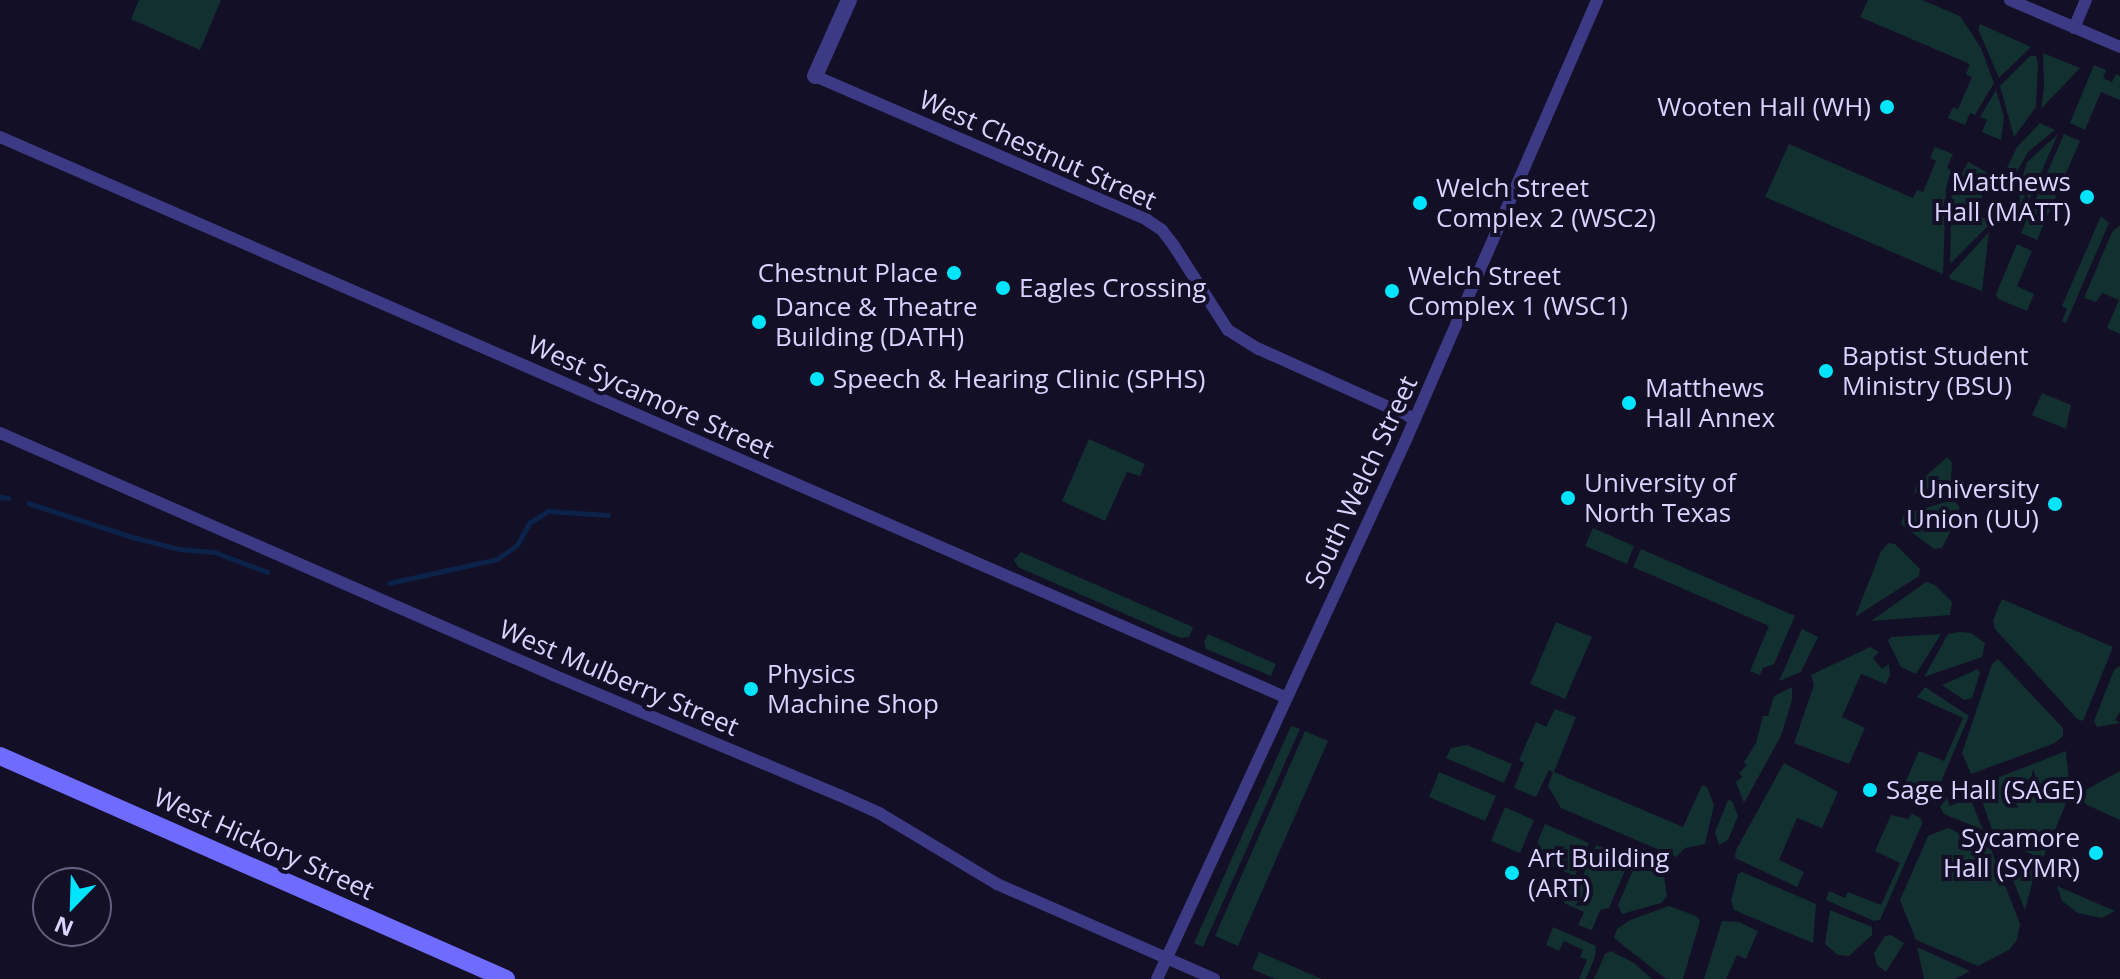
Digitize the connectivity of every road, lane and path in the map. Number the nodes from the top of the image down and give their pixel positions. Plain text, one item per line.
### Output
1 (849, 0) edge
2 (1597, 0) edge
3 (2010, 0) edge
4 (2086, 0) edge
5 (2074, 28) junction
6 (2120, 47) edge
7 (815, 76) joint
8 (0, 137) edge
9 (1415, 419) junction
10 (0, 433) edge
11 (1285, 697) junction
12 (0, 756) edge
13 (1167, 959) junction
14 (506, 979) edge
15 (1157, 979) edge
16 (1214, 979) edge

1 - 7 street
2 - 9 street, South Welch Street
3 - 5 street
4 - 5 street
5 - 6 street
7 - 9 street, West Chestnut Street
8 - 11 street, West Sycamore Street
9 - 11 street, South Welch Street
10 - 13 street, West Mulberry Street
11 - 13 street, South Welch Street
12 - 14 main road, West Hickory Street
13 - 15 street, South Welch Street
13 - 16 street, West Mulberry Street

